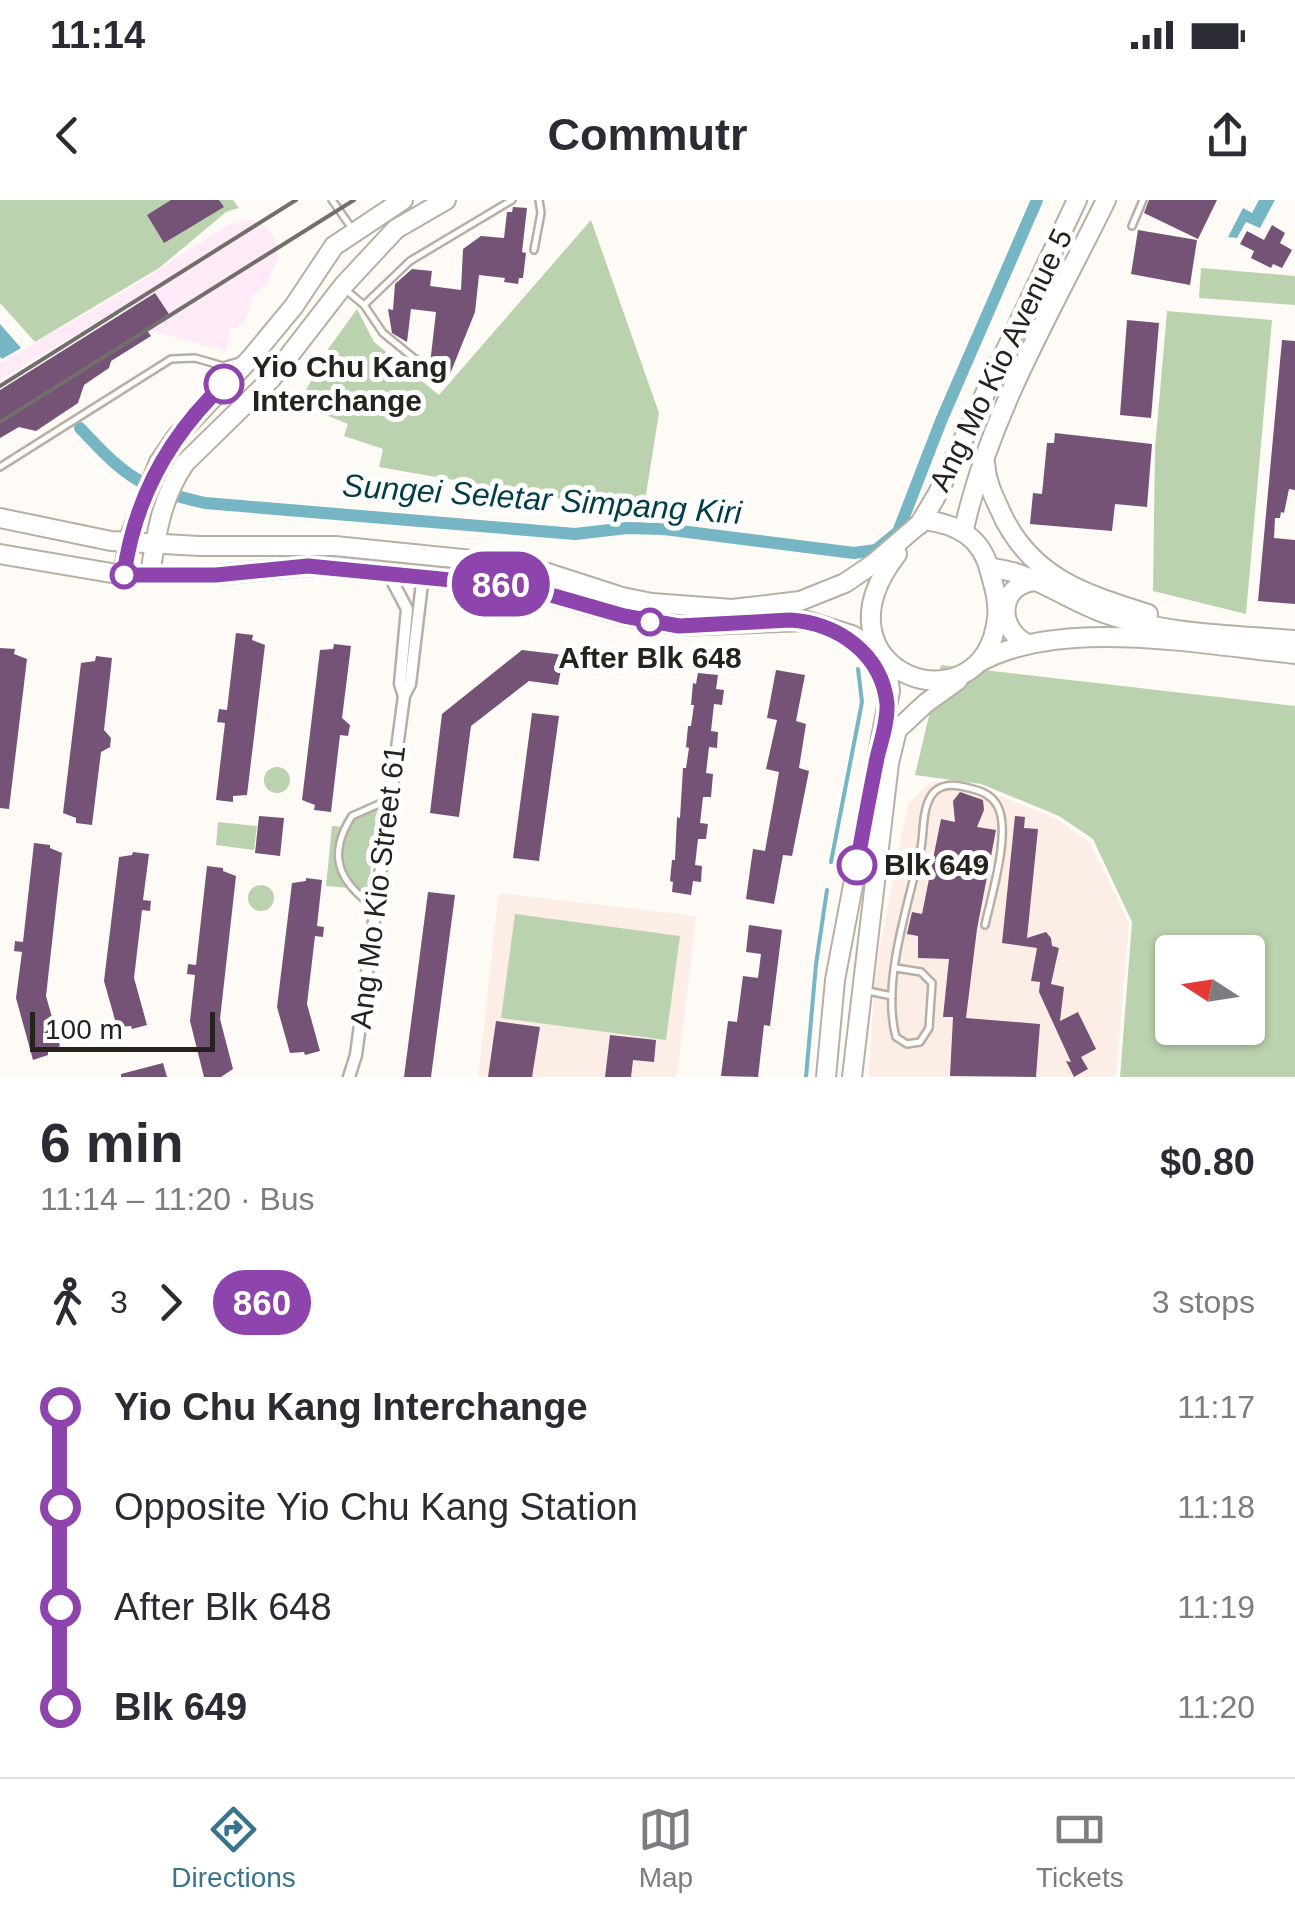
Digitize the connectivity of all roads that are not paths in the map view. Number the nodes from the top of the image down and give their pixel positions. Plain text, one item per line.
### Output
1 (332, 200) edge
2 (403, 200) edge
3 (446, 200) edge
4 (512, 200) edge
5 (539, 200) edge
6 (1077, 200) edge
7 (1106, 200) edge
8 (1143, 200) edge
9 (1132, 226) dead end
10 (354, 232) junction
11 (534, 250) dead end
12 (343, 286) junction
13 (364, 305) junction
14 (294, 350) junction
15 (251, 358) junction
16 (442, 381) dead end
17 (984, 456) junction
18 (0, 467) edge
19 (0, 518) edge
20 (924, 520) junction
21 (964, 530) junction
22 (128, 542) junction
23 (155, 542) junction
24 (0, 554) edge
25 (989, 568) junction
26 (388, 572) junction
27 (124, 575) junction
28 (150, 575) junction
29 (423, 576) junction
30 (1034, 581) junction
31 (845, 583) junction
32 (836, 631) junction
33 (1210, 633) junction
34 (1295, 640) edge
35 (1028, 644) junction
36 (1295, 654) edge
37 (886, 661) junction
38 (963, 676) junction
39 (404, 696) junction
40 (888, 706) junction
41 (388, 800) junction
42 (872, 828) junction
43 (374, 907) junction
44 (986, 925) dead end
45 (896, 968) junction
46 (860, 989) junction
47 (892, 996) junction
48 (348, 1077) edge
49 (826, 1077) edge
50 (852, 1077) edge

1 - 10 lane
2 - 10 main road
3 - 12 main road
4 - 13 lane
5 - 11 lane
6 - 20 main road, Ang Mo Kio Avenue 5
7 - 17 main road, Ang Mo Kio Avenue 5
8 - 9 lane
10 - 15 main road
12 - 13 lane
12 - 14 main road
13 - 16 lane
14 - 15 lane
14 - 23 main road
15 - 18 lane
15 - 22 main road
17 - 21 main road, Ang Mo Kio Avenue 5
17 - 33 main road
19 - 22 main road
20 - 21 main road
20 - 31 main road
20 - 37 main road
21 - 25 main road
22 - 23 main road
22 - 27 main road
23 - 28 main road
23 - 31 main road
24 - 27 main road
25 - 30 main road
25 - 38 main road
26 - 28 main road
26 - 29 main road
26 - 39 street, Ang Mo Kio Street 61
27 - 28 main road
29 - 32 main road
29 - 39 street, Ang Mo Kio Street 61
30 - 33 main road
30 - 35 main road
31 - 32 main road
32 - 37 main road
32 - 40 main road
33 - 34 main road
35 - 36 main road
35 - 38 main road
37 - 38 main road
37 - 40 main road
38 - 42 main road
39 - 41 street, Ang Mo Kio Street 61
40 - 42 main road
41 - 43 street, Ang Mo Kio Street 61
41 - 43 lane
42 - 46 main road
42 - 49 main road
43 - 48 street, Ang Mo Kio Street 61
44 - 45 lane
45 - 47 lane
45 - 47 lane
46 - 47 lane
46 - 50 main road

